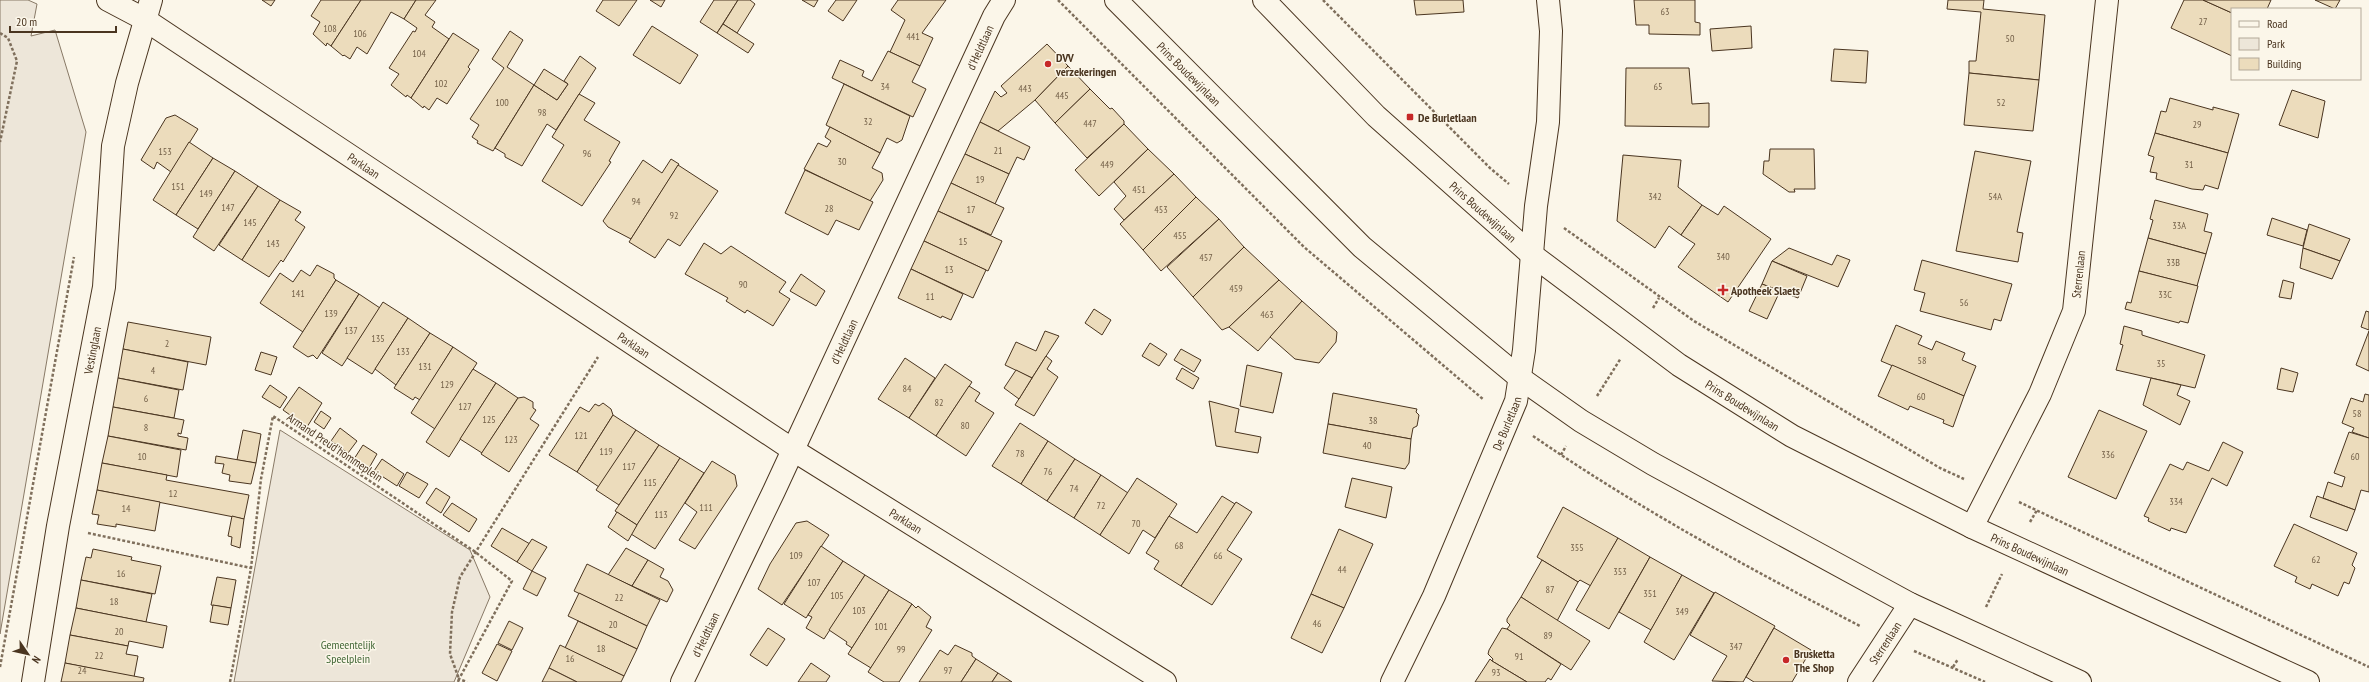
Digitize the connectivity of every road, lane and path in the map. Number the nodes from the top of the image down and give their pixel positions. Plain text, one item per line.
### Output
1 (108, 0) edge
2 (1004, 0) edge
3 (1058, 0) edge
4 (1116, 0) edge
5 (1264, 0) edge
6 (1323, 0) edge
7 (1548, 0) edge
8 (2107, 0) edge
9 (148, 10) edge
10 (0, 33) edge
11 (0, 142) edge
12 (1536, 206) junction
13 (1531, 254) junction
14 (74, 256) dead end
15 (1659, 298) junction
16 (614, 332) junction
17 (1636, 334) junction
18 (1520, 378) junction
19 (1507, 419) junction
20 (1581, 421) junction
21 (793, 450) junction
22 (1561, 455) junction
23 (1991, 490) junction
24 (58, 526) junction
25 (1972, 527) junction
26 (2017, 546) junction
27 (474, 551) junction
28 (251, 568) junction
29 (1910, 604) junction
30 (1974, 631) junction
31 (1887, 640) junction
32 (0, 667) edge
33 (1953, 667) junction
34 (2369, 667) edge
35 (459, 680) edge
36 (689, 680) edge
37 (33, 682) edge
38 (230, 682) edge
39 (467, 682) edge
40 (1165, 682) edge
41 (1392, 682) edge
42 (1859, 682) edge
43 (1985, 682) edge
44 (2080, 682) edge
45 (2308, 682) edge

1 - 9 street, Parklaan
2 - 21 street, d'Heldtlaan
3 - 19 path
4 - 18 street, Prins Boudewijnlaan
5 - 13 street, Prins Boudewijnlaan
6 - 12 path
7 - 12 street, De Burletlaan
8 - 23 street, Sterrenlaan
9 - 16 street, Parklaan
9 - 24 street, Vestinglaan
10 - 11 path
12 - 13 street, De Burletlaan
12 - 15 path
13 - 17 street, Prins Boudewijnlaan
13 - 18 street, De Burletlaan
14 - 32 path
15 - 17 path
15 - 23 path
16 - 21 street, Parklaan
16 - 27 path
17 - 20 path
17 - 25 street, Prins Boudewijnlaan
18 - 19 street, De Burletlaan
18 - 20 street, Prins Boudewijnlaan
19 - 22 path
19 - 41 street, De Burletlaan
20 - 22 path
20 - 29 street, Prins Boudewijnlaan
21 - 36 street, d'Heldtlaan
21 - 40 street, Parklaan
22 - 31 path
23 - 25 street, Sterrenlaan
24 - 28 path
24 - 37 street, Vestinglaan
25 - 26 street, Prins Boudewijnlaan
26 - 30 path
26 - 34 path
26 - 45 street, Prins Boudewijnlaan
27 - 28 path, Armand Preud'hommeplein
27 - 35 path
27 - 35 path, Armand Preud'hommeplein
28 - 38 path, Armand Preud'hommeplein
29 - 30 street, Prins Boudewijnlaan
29 - 31 street, Sterrenlaan
30 - 33 path
30 - 44 street, Prins Boudewijnlaan
31 - 33 path
31 - 42 street, Sterrenlaan
33 - 43 path
35 - 39 path

